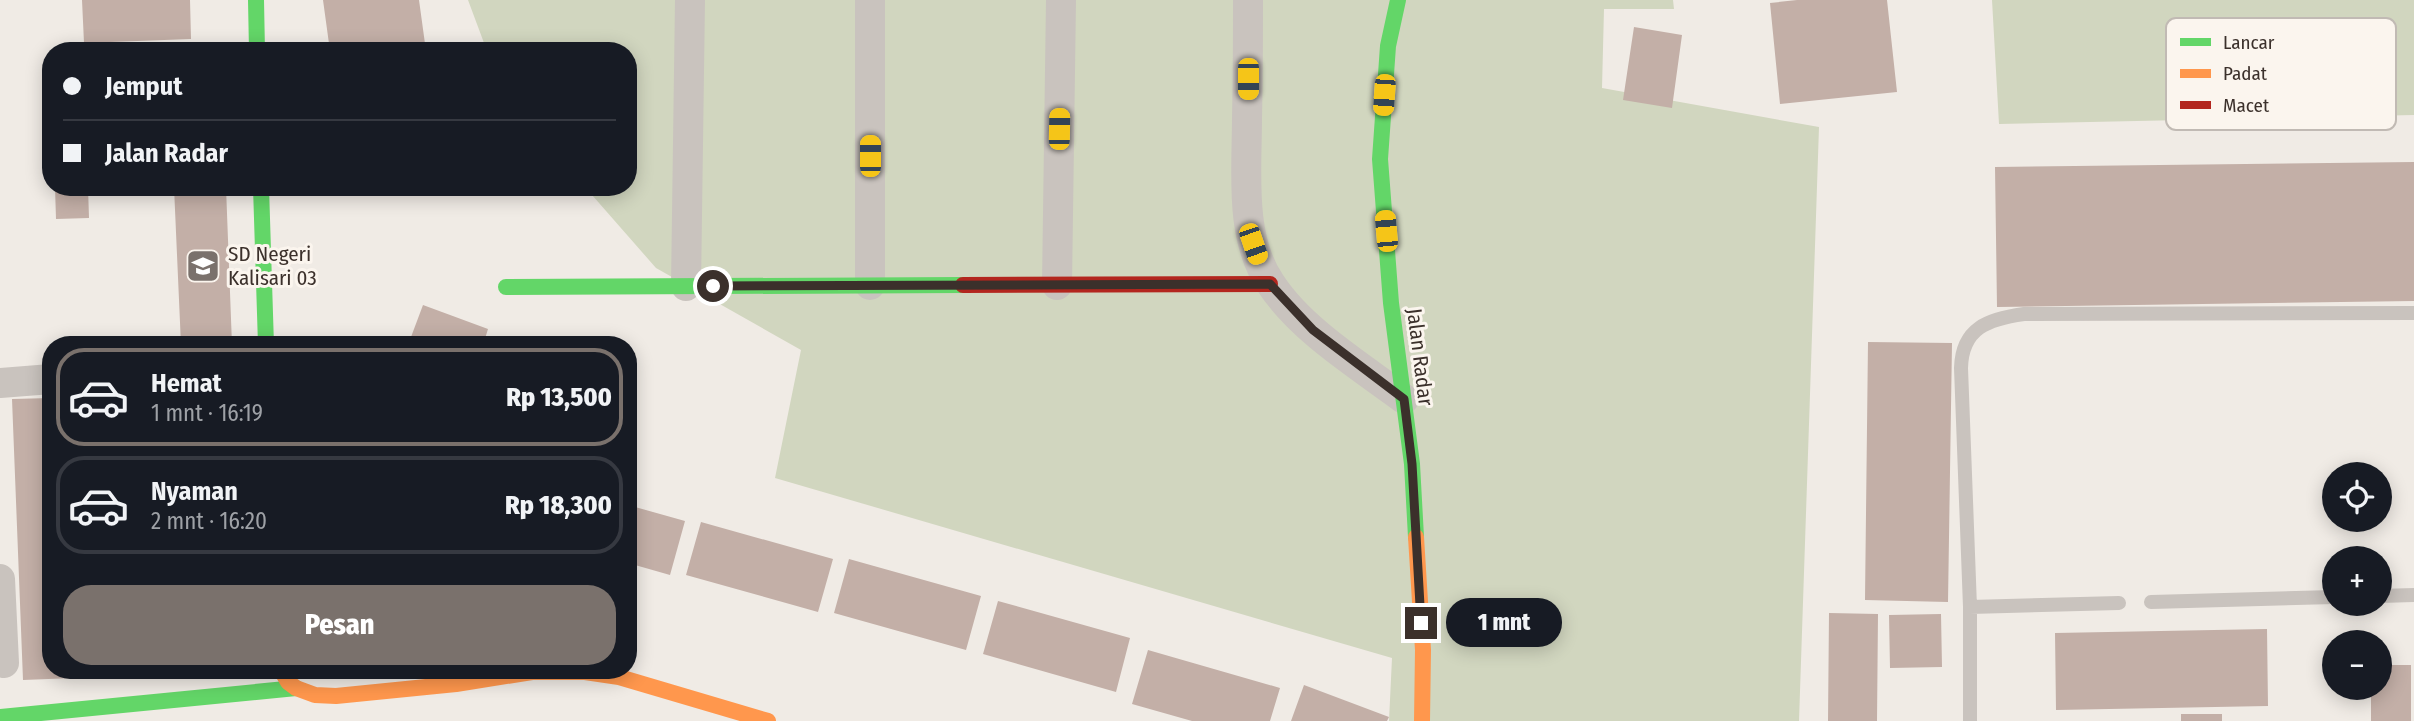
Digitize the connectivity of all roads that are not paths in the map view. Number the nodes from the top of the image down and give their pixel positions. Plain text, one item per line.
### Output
1 (256, 0) edge
2 (690, 0) edge
3 (870, 0) edge
4 (1061, 0) edge
5 (1248, 0) edge
6 (1398, 0) edge
7 (257, 42) edge
8 (261, 196) edge
9 (1270, 284) junction
10 (870, 285) junction
11 (1057, 285) junction
12 (686, 286) junction
13 (506, 287) dead end
14 (2414, 313) edge
15 (266, 336) edge
16 (42, 380) edge
17 (0, 383) edge
18 (1404, 399) junction
19 (0, 579) edge
20 (2414, 595) edge
21 (2392, 596) edge
22 (2322, 597) edge
23 (2151, 602) dead end
24 (2119, 603) dead end
25 (1970, 607) junction
26 (4, 663) dead end
27 (286, 679) edge
28 (484, 679) edge
29 (626, 679) edge
30 (296, 688) junction
31 (0, 717) edge
32 (768, 721) edge
33 (1422, 721) edge
34 (1970, 721) edge

1 - 7 street
2 - 12 street
3 - 10 street
4 - 11 street
5 - 9 street
6 - 18 street, Jalan Radar
8 - 15 street
9 - 11 street
9 - 18 street
10 - 11 street
10 - 12 street
12 - 13 street
14 - 25 lane
16 - 17 street
18 - 33 street, Jalan Radar
19 - 26 street
20 - 21 lane
22 - 23 lane
24 - 25 lane
25 - 34 lane
27 - 30 street
28 - 30 street
29 - 32 street
30 - 31 street

